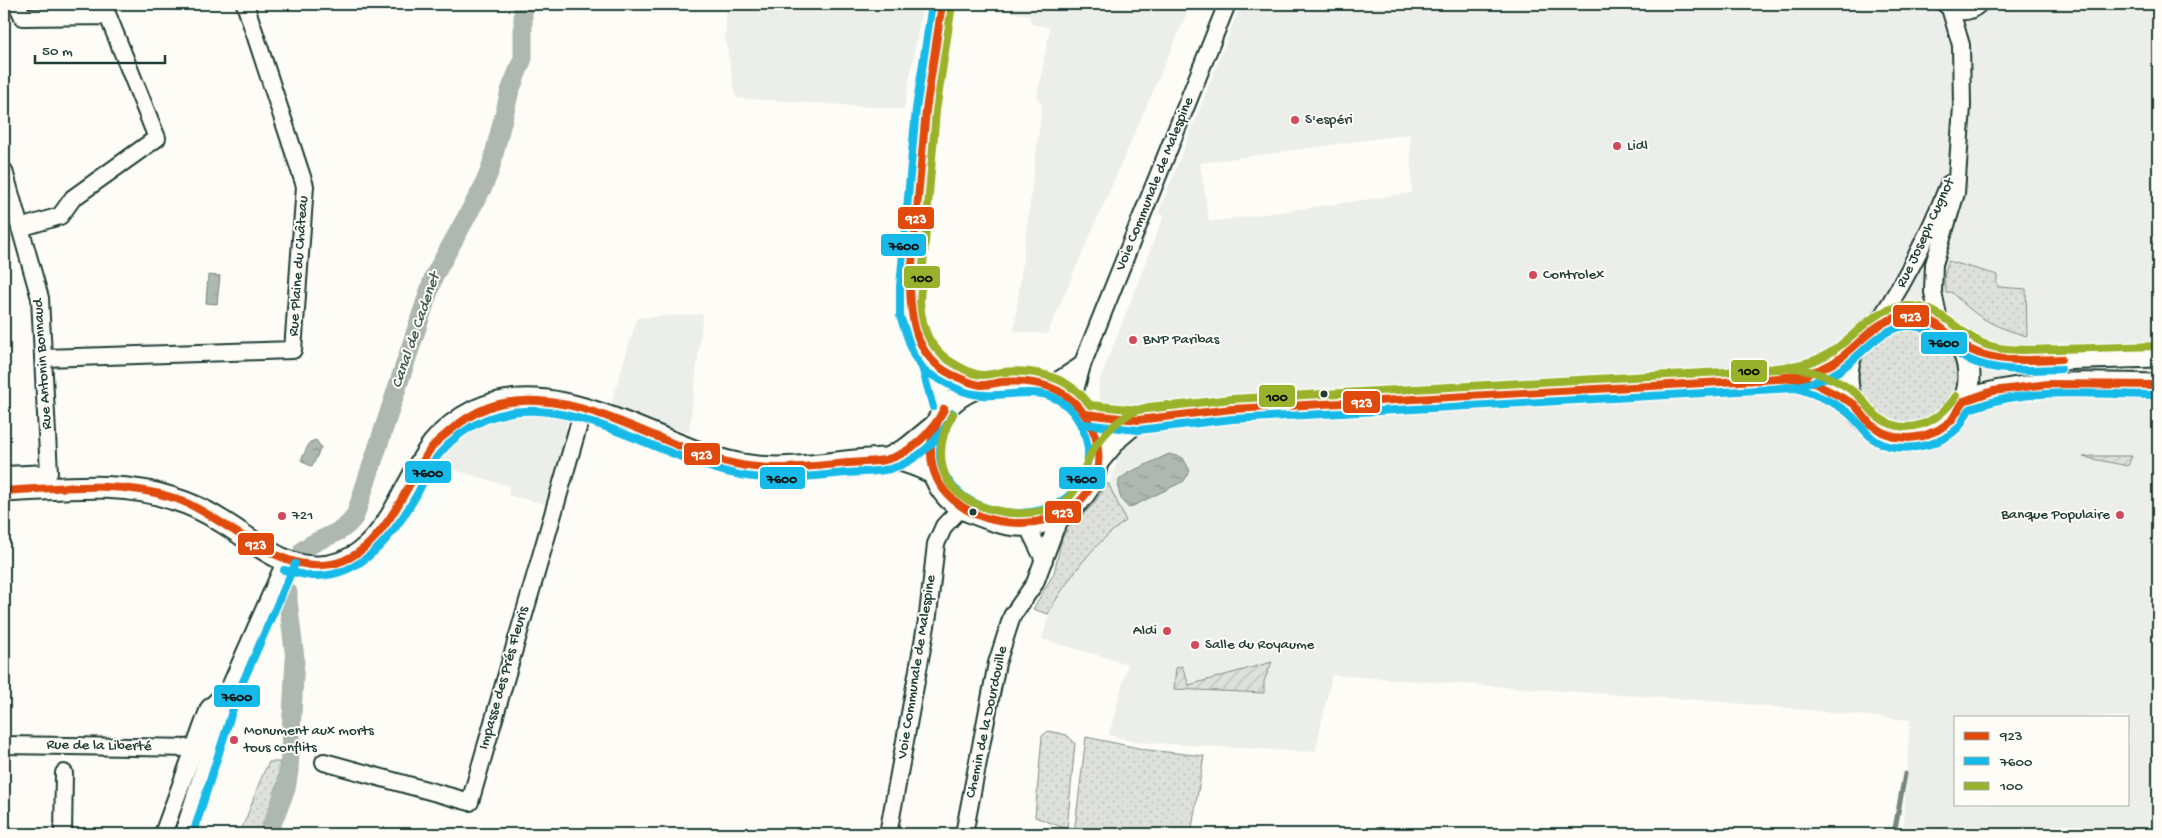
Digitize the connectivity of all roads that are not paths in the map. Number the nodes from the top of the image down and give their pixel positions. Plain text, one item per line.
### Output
1 (17, 4) edge
2 (245, 4) edge
3 (942, 4) edge
4 (1227, 4) edge
5 (1947, 6) edge
6 (1975, 7) edge
7 (1961, 46) junction
8 (1957, 166) junction
9 (4, 171) edge
10 (20, 228) junction
11 (1877, 324) junction
12 (1940, 325) junction
13 (1959, 344) junction
14 (1856, 345) junction
15 (2158, 356) edge
16 (44, 358) junction
17 (931, 362) junction
18 (1082, 365) junction
19 (1797, 378) junction
20 (982, 385) junction
21 (1051, 385) junction
22 (2158, 385) edge
23 (1964, 401) junction
24 (1854, 404) junction
25 (1079, 406) junction
26 (583, 410) junction
27 (940, 417) junction
28 (1138, 420) junction
29 (890, 458) junction
30 (1098, 461) junction
31 (933, 473) junction
32 (4, 475) edge
33 (4, 491) edge
34 (961, 508) junction
35 (1064, 513) junction
36 (1027, 525) junction
37 (286, 560) junction
38 (1044, 560) junction
39 (230, 688) junction
40 (4, 745) edge
41 (195, 748) junction
42 (324, 762) dead end
43 (64, 773) dead end
44 (63, 834) edge
45 (162, 834) edge
46 (183, 834) edge
47 (888, 834) edge
48 (964, 834) edge

1 - 10 street
2 - 16 street, Rue Plaine du Château
3 - 17 street
4 - 18 street, Voie Communale de Malespine
5 - 6 street
5 - 7 street, Rue Joseph Cugnot
6 - 7 street, Rue Joseph Cugnot
7 - 8 street, Rue Joseph Cugnot
8 - 11 street, Rue Joseph Cugnot
8 - 12 street, Rue Joseph Cugnot
9 - 10 street, Rue Antonin Bonnaud
10 - 16 street, Rue Antonin Bonnaud
11 - 12 main road
11 - 14 main road
12 - 13 main road
13 - 15 main road
13 - 23 main road
14 - 19 main road
14 - 24 main road
16 - 32 street, Rue Antonin Bonnaud
17 - 20 street
17 - 27 street
18 - 21 street
18 - 25 street, Voie Communale de Malespine
19 - 24 main road
19 - 28 main road
20 - 21 main road
20 - 27 main road
21 - 25 main road
22 - 23 main road
23 - 24 main road
25 - 28 main road
25 - 30 main road
26 - 29 main road
26 - 37 main road
26 - 42 street, Impasse des Prés Fleuris
27 - 29 main road
27 - 31 main road
28 - 30 main road
29 - 31 main road
30 - 35 main road
31 - 34 main road
33 - 37 main road
34 - 36 main road
34 - 47 street, Voie Communale de Malespine
35 - 36 main road
35 - 38 street, Chemin de la Dourdouille
36 - 38 street
37 - 39 street
38 - 48 street, Chemin de la Dourdouille
39 - 41 street
39 - 46 street
40 - 41 street, Rue de la Liberté
41 - 45 street
43 - 44 street

